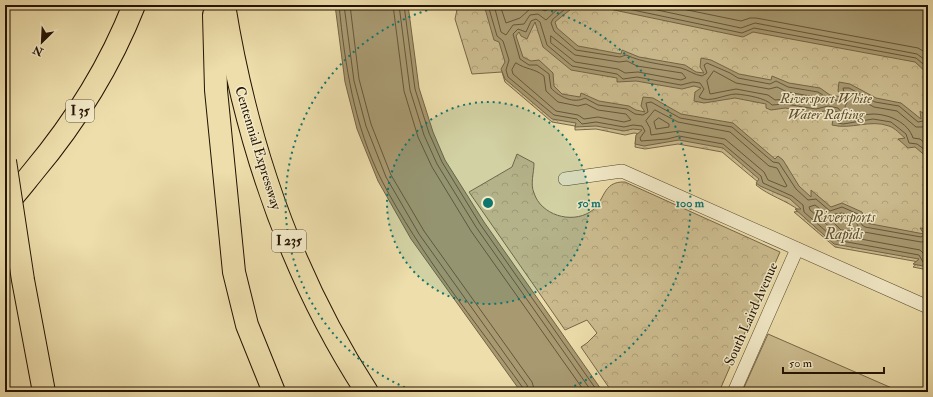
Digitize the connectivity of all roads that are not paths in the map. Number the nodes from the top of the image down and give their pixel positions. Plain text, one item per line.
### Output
1 (134, 5) edge
2 (213, 5) edge
3 (224, 5) edge
4 (5, 161) edge
5 (565, 180) dead end
6 (5, 204) edge
7 (798, 249) junction
8 (928, 307) edge
9 (44, 392) edge
10 (274, 392) edge
11 (367, 392) edge
12 (734, 392) edge

1 - 6 highway, I 35
2 - 10 highway
3 - 11 highway, Centennial Expressway / I 235
4 - 9 highway, bridge
5 - 7 street
7 - 8 street
7 - 12 street, South Laird Avenue

